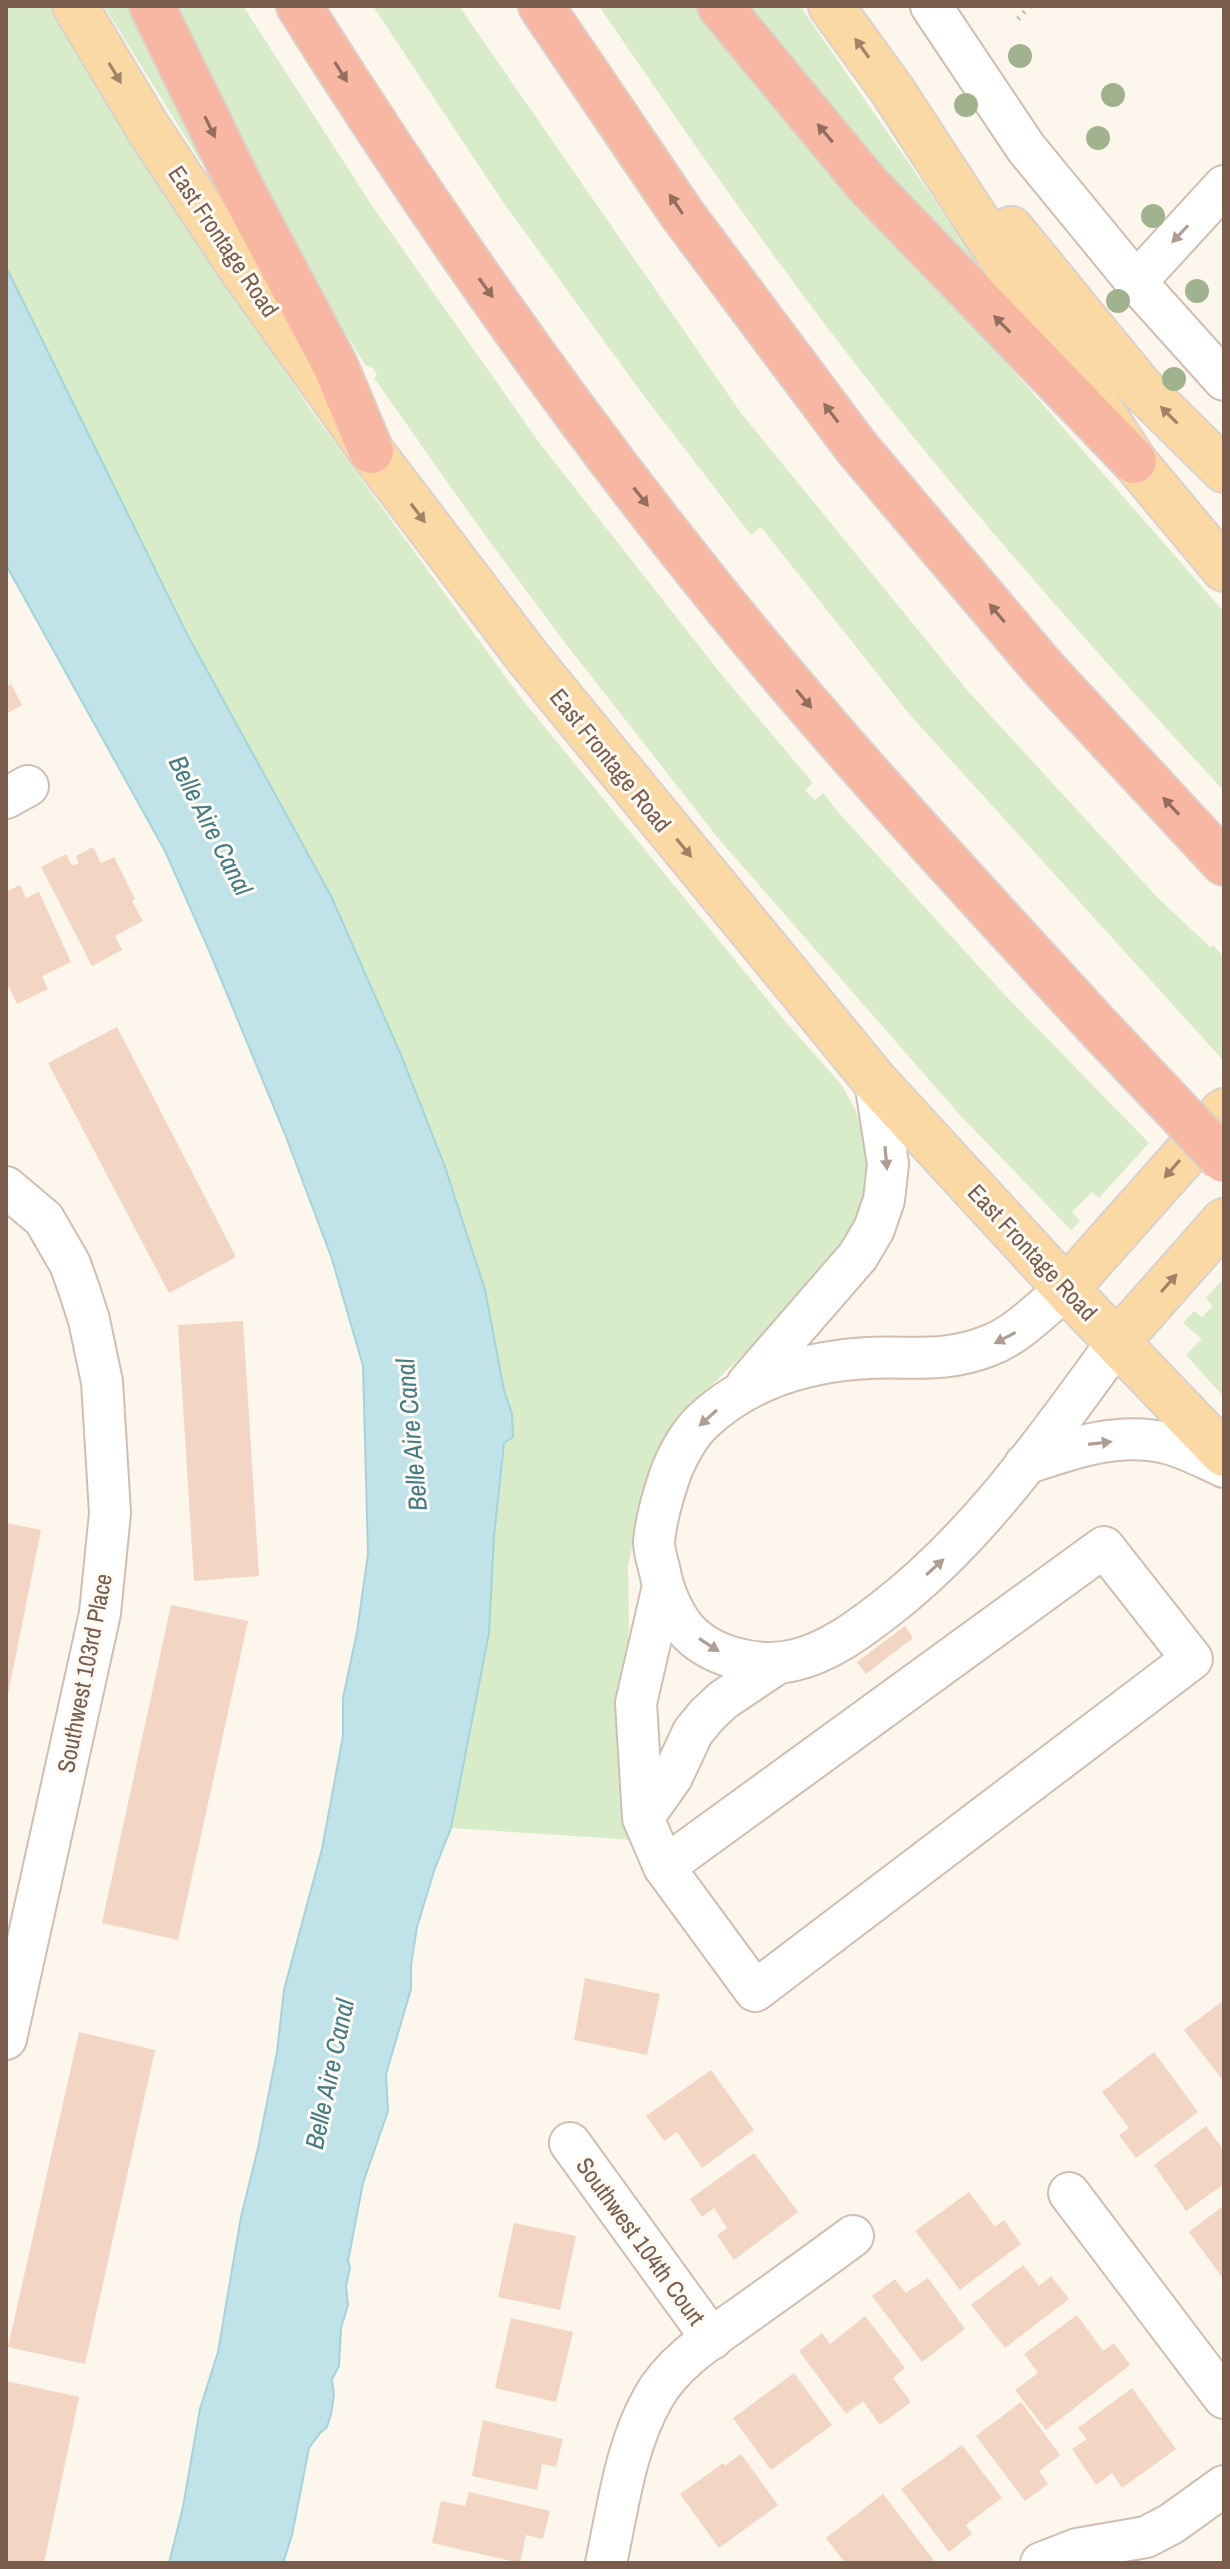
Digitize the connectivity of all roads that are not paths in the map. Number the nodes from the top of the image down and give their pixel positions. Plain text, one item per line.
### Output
1 (75, 6) edge
2 (152, 6) edge
3 (299, 6) edge
4 (541, 6) edge
5 (720, 6) edge
6 (831, 6) edge
7 (931, 6) edge
8 (892, 90) junction
9 (1224, 186) edge
10 (1136, 282) junction
11 (1224, 380) edge
12 (371, 451) junction
13 (1134, 461) junction
14 (1224, 470) edge
15 (1217, 554) edge
16 (1224, 863) edge
17 (875, 1081) junction
18 (1224, 1111) edge
19 (1224, 1160) edge
20 (6, 1187) edge
21 (1224, 1221) edge
22 (1066, 1289) junction
23 (1117, 1342) junction
24 (740, 1392) junction
25 (1224, 1454) edge
26 (1025, 1464) junction
27 (1224, 1467) edge
28 (663, 1586) junction
29 (778, 1663) junction
30 (643, 1818) junction
31 (664, 1867) junction
32 (6, 2039) edge
33 (570, 2143) dead end
34 (1069, 2193) dead end
35 (853, 2236) dead end
36 (712, 2339) junction
37 (1224, 2398) edge
38 (1224, 2486) edge
39 (606, 2563) edge
40 (1041, 2563) edge

1 -> 12 main road, East Frontage Road
2 -> 12 highway
3 -> 19 highway, bridge
16 -> 4 highway
13 -> 5 highway
8 -> 6 main road
7 - 10 street
8 - 13 main road
14 -> 8 main road
9 -> 10 street
10 - 11 street
12 -> 17 main road, East Frontage Road
13 - 15 main road
17 - 22 main road, East Frontage Road
17 -> 24 street
18 -> 22 main road
20 - 32 street, Southwest 103rd Place
23 -> 21 main road
22 - 23 main road, East Frontage Road
22 -> 24 street
23 - 25 main road, East Frontage Road
23 - 26 street
24 -> 28 street
26 -> 27 street
29 -> 26 street
28 -> 29 street
28 - 30 street
29 - 30 street
30 - 31 street
31 - 31 street
33 - 36 street, Southwest 104th Court
34 - 37 street
35 - 36 street
36 - 39 street
38 - 40 street

